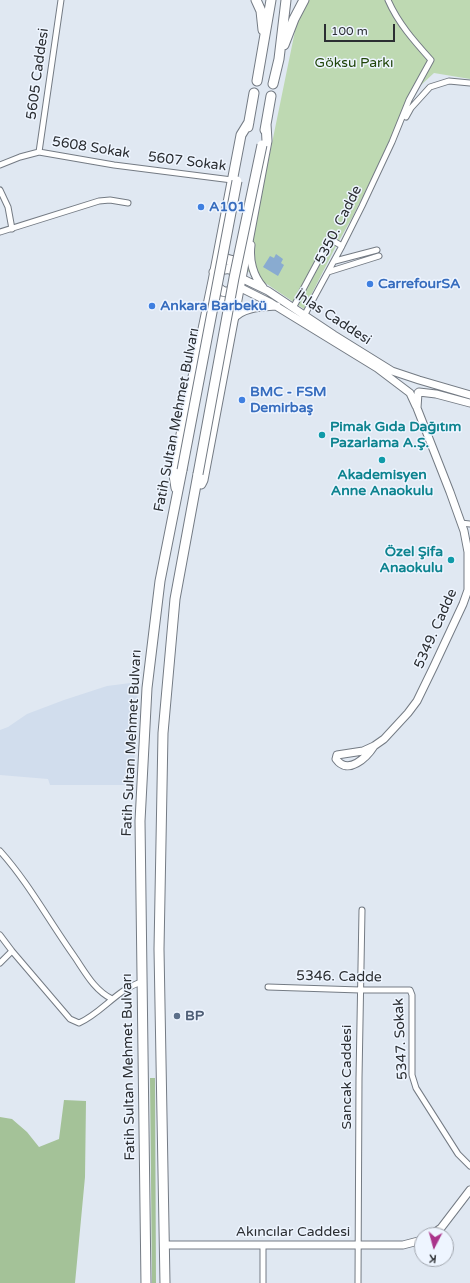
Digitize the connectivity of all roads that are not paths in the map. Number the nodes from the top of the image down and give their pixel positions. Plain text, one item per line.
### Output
1 (61, 0) edge
2 (256, 0) edge
3 (271, 0) edge
4 (286, 0) edge
5 (304, 0) edge
6 (388, 0) edge
7 (264, 40) junction
8 (279, 59) junction
9 (256, 81) dead end
10 (470, 83) edge
11 (273, 84) dead end
12 (254, 93) dead end
13 (271, 96) dead end
14 (249, 122) junction
15 (266, 124) junction
16 (392, 142) junction
17 (39, 152) junction
18 (0, 165) edge
19 (139, 168) joint
20 (232, 180) junction
21 (0, 190) edge
22 (128, 203) dead end
23 (255, 203) junction
24 (12, 229) junction
25 (0, 232) edge
26 (342, 246) junction
27 (219, 249) junction
28 (377, 250) dead end
29 (245, 255) junction
30 (379, 256) dead end
31 (334, 261) junction
32 (328, 272) junction
33 (214, 277) junction
34 (240, 282) junction
35 (268, 292) junction
36 (207, 306) junction
37 (277, 306) junction
38 (292, 308) junction
39 (233, 316) junction
40 (304, 316) junction
41 (416, 379) junction
42 (409, 392) junction
43 (418, 393) junction
44 (470, 395) edge
45 (470, 403) edge
46 (417, 408) junction
47 (177, 497) junction
48 (193, 500) junction
49 (461, 523) junction
50 (470, 524) edge
51 (374, 746) junction
52 (0, 851) edge
53 (362, 910) dead end
54 (0, 935) edge
55 (12, 951) junction
56 (0, 963) edge
57 (142, 982) junction
58 (268, 988) dead end
59 (360, 990) junction
60 (410, 990) joint
61 (112, 999) junction
62 (470, 1166) edge
63 (470, 1190) edge
64 (442, 1227) edge
65 (414, 1242) edge
66 (164, 1245) junction
67 (263, 1245) junction
68 (358, 1245) junction
69 (146, 1283) edge
70 (165, 1283) edge
71 (263, 1283) edge
72 (358, 1283) edge

1 - 17 street, 5605 Caddesi
2 - 7 highway
3 - 7 highway
4 - 8 highway
5 - 8 highway
6 - 16 street, 5350. Cadde
7 - 9 highway
8 - 11 highway
10 - 16 street, 5350. Cadde
12 - 14 highway, Fatih Sultan Mehmet Bulvarı
13 - 15 highway, Fatih Sultan Mehmet Bulvarı
14 - 20 highway
14 - 47 highway, Fatih Sultan Mehmet Bulvarı, bridge
15 - 23 highway
15 - 48 highway, Fatih Sultan Mehmet Bulvarı, bridge
16 - 26 street, 5350. Cadde
17 - 18 street
17 - 19 street, 5608 Sokak
19 - 20 street, 5607 Sokak
20 - 27 highway
21 - 24 street
22 - 24 street
23 - 29 highway
23 - 35 street
24 - 25 street
26 - 31 street, 5350. Cadde
26 - 38 street
27 - 29 highway
27 - 33 highway
28 - 31 street
29 - 34 highway
30 - 32 street
31 - 32 street, 5350. Cadde
32 - 40 street, 5350. Cadde
33 - 34 highway
33 - 34 highway
33 - 36 highway
34 - 35 street, İhlas Caddesi
34 - 37 street, İhlas Caddesi
34 - 39 highway
35 - 38 street, İhlas Caddesi
36 - 39 highway
36 - 47 highway
37 - 39 street
37 - 42 street, İhlas Caddesi
38 - 40 street, İhlas Caddesi
39 - 48 highway
40 - 41 street, İhlas Caddesi
41 - 42 street
41 - 43 street
41 - 44 street, İhlas Caddesi
42 - 43 street
42 - 46 street
43 - 45 street
43 - 46 street, 5349. Cadde
46 - 49 street, 5349. Cadde
47 - 57 highway, Fatih Sultan Mehmet Bulvarı
48 - 66 highway, Fatih Sultan Mehmet Bulvarı
49 - 50 street
49 - 51 street, 5349. Cadde
51 - 51 street, 5349. Cadde
52 - 61 street
53 - 59 street, Sancak Caddesi
54 - 55 street
55 - 56 street
55 - 61 street
57 - 61 street
57 - 69 highway, Fatih Sultan Mehmet Bulvarı
58 - 59 street, 5346. Cadde
59 - 60 street, 5346. Cadde
59 - 68 street, Sancak Caddesi
60 - 62 street, 5347. Sokak
63 - 64 street
65 - 68 street, Akıncılar Caddesi
66 - 67 street, Akıncılar Caddesi
66 - 70 highway, Fatih Sultan Mehmet Bulvarı
67 - 68 street, Akıncılar Caddesi
67 - 71 street
68 - 72 street, Sancak Caddesi

